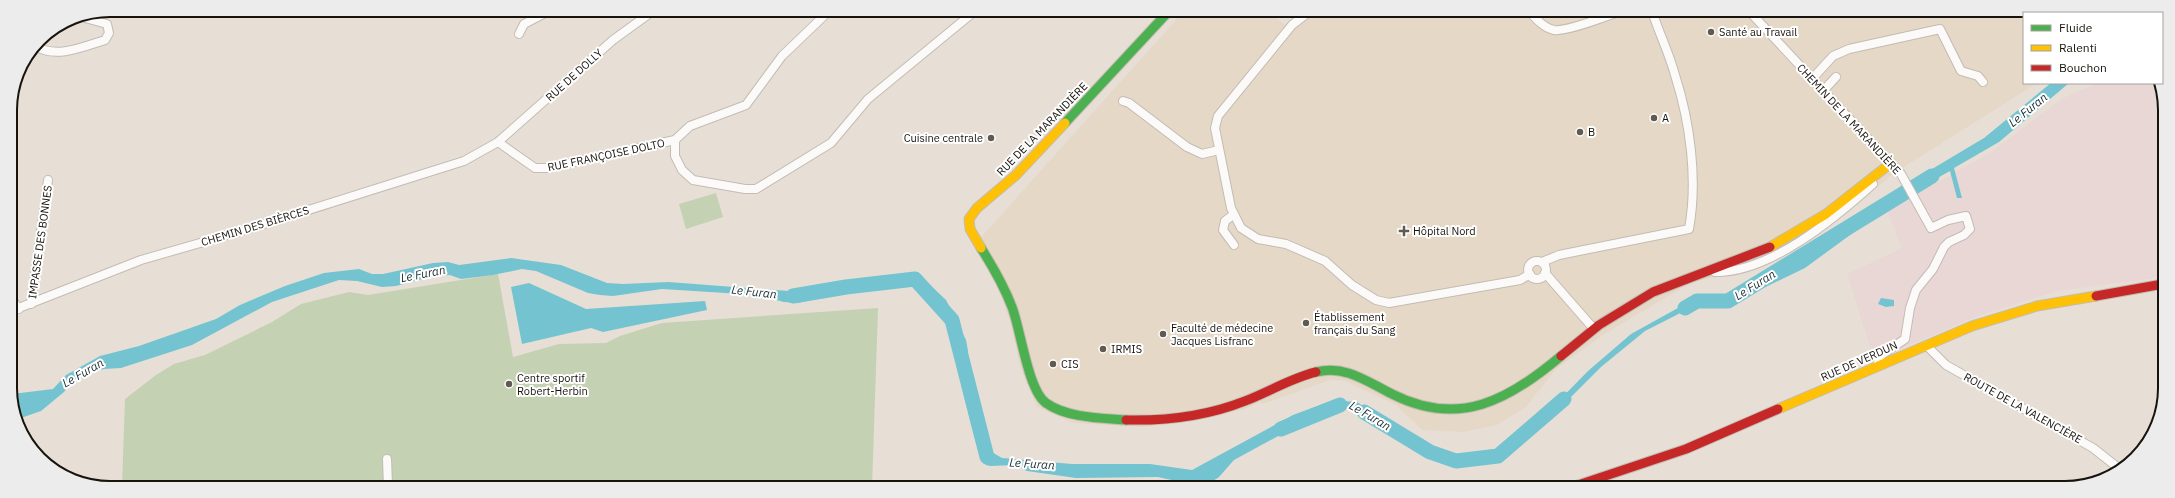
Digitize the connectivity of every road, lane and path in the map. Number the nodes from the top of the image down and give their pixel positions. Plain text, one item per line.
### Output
1 (538, 17) edge
2 (644, 17) edge
3 (823, 17) edge
4 (968, 17) edge
5 (1163, 17) edge
6 (1302, 17) edge
7 (1534, 17) edge
8 (1603, 17) edge
9 (1654, 17) edge
10 (1755, 17) edge
11 (90, 19) edge
12 (519, 34) dead end
13 (40, 49) edge
14 (1836, 77) dead end
15 (1812, 79) junction
16 (1983, 82) dead end
17 (1823, 91) junction
18 (1123, 101) dead end
19 (675, 140) junction
20 (498, 142) junction
21 (1219, 150) junction
22 (1892, 165) junction
23 (48, 180) dead end
24 (1233, 215) junction
25 (1234, 244) dead end
26 (1542, 262) junction
27 (1545, 273) junction
28 (1530, 274) junction
29 (2158, 285) edge
30 (32, 304) junction
31 (17, 309) edge
32 (1594, 329) junction
33 (1926, 345) junction
34 (1877, 366) junction
35 (388, 459) dead end
36 (2116, 466) edge
37 (388, 481) edge
38 (1590, 481) edge

1 - 12 street
2 - 20 street, RUE DE DOLLY
3 - 19 street
4 - 19 street
5 - 32 street, RUE DE LA MARANDIÈRE
6 - 21 street
7 - 8 street
9 - 26 street
10 - 15 street, CHEMIN DE LA MARANDIÈRE
11 - 13 street
14 - 17 street
15 - 16 street
15 - 17 street, CHEMIN DE LA MARANDIÈRE
17 - 22 street, CHEMIN DE LA MARANDIÈRE
18 - 21 street
19 - 20 street, RUE FRANÇOISE DOLTO
20 - 30 street, CHEMIN DES BIÈRCES
21 - 24 street
22 - 32 street, RUE DE LA MARANDIÈRE
22 - 34 street, CHEMIN DE LA MARANDIÈRE
23 - 30 street, IMPASSE DES BONNES
24 - 25 street
24 - 28 street
26 - 27 street
26 - 28 street
27 - 28 street
27 - 32 street
29 - 33 street, RUE DE VERDUN
30 - 31 street, CHEMIN DES BIÈRCES
33 - 34 street, RUE DE VERDUN
33 - 36 street, ROUTE DE LA VALENCIÈRE
34 - 38 street, RUE DE VERDUN
35 - 37 street

